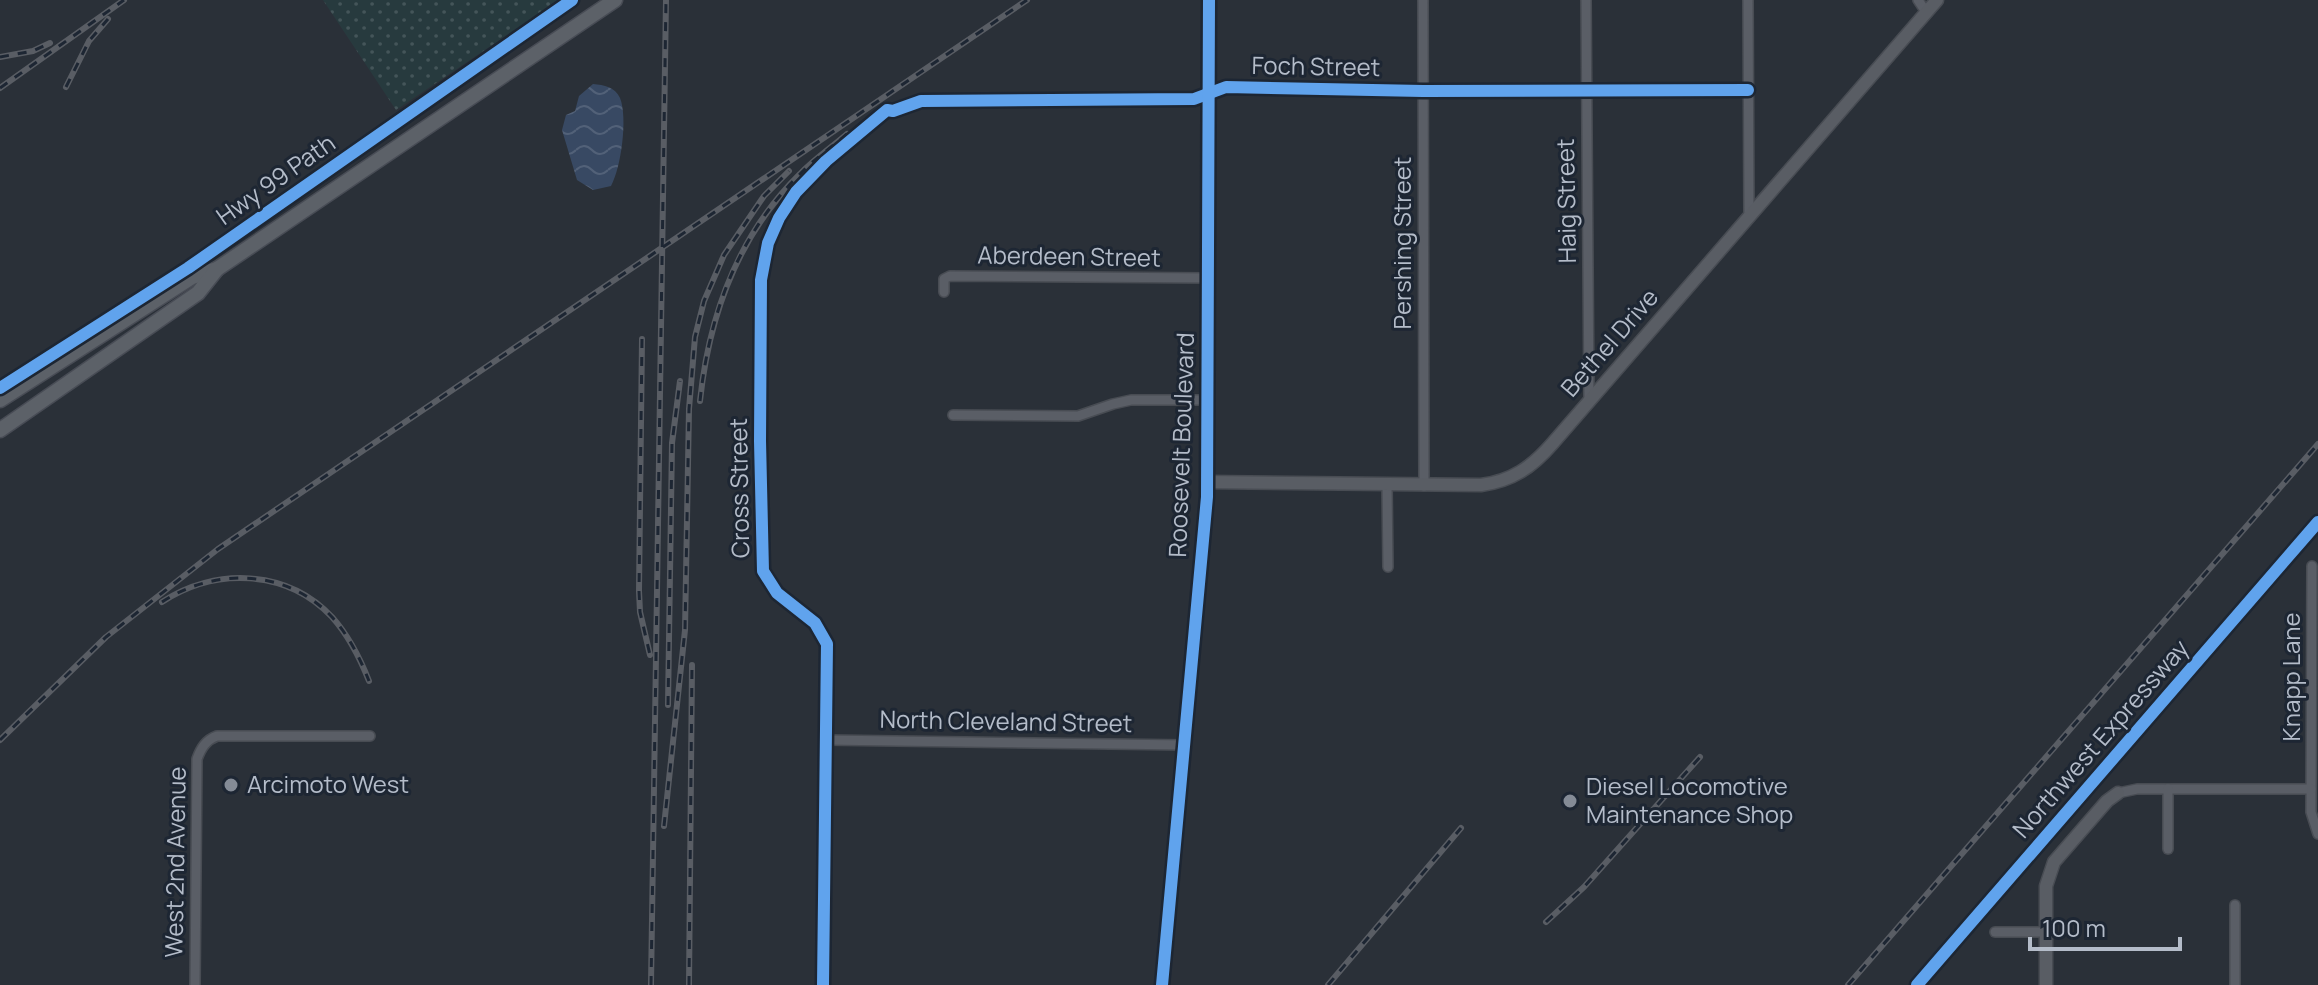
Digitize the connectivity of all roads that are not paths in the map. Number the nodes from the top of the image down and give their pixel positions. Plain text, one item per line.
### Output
1 (615, 0) edge
2 (1209, 0) edge
3 (1423, 0) edge
4 (1586, 0) edge
5 (1748, 0) edge
6 (1918, 0) edge
7 (1937, 0) edge
8 (1926, 12) junction
9 (1586, 90) junction
10 (1748, 90) junction
11 (1423, 91) junction
12 (1210, 93) junction
13 (887, 110) joint
14 (1749, 216) junction
15 (217, 269) junction
16 (1208, 278) junction
17 (944, 292) dead end
18 (0, 400) edge
19 (1207, 400) junction
20 (1589, 401) junction
21 (953, 415) dead end
22 (0, 430) edge
23 (1207, 482) junction
24 (1387, 485) junction
25 (1424, 486) junction
26 (2318, 522) edge
27 (2312, 566) dead end
28 (1388, 567) dead end
29 (370, 736) dead end
30 (826, 740) junction
31 (1185, 745) junction
32 (2168, 789) junction
33 (2311, 789) junction
34 (2118, 793) joint
35 (2318, 834) edge
36 (2168, 849) dead end
37 (2235, 905) dead end
38 (1995, 932) dead end
39 (2046, 932) junction
40 (195, 985) edge
41 (823, 985) edge
42 (1162, 985) edge
43 (1917, 985) edge
44 (2046, 985) edge
45 (2235, 985) edge

1 - 15 main road
2 - 12 main road, Roosevelt Boulevard
3 - 11 street, Pershing Street
4 - 9 street, Haig Street
5 - 10 street
6 - 8 street
7 - 8 main road, Bethel Drive
8 - 14 main road, Bethel Drive
9 - 10 street, Foch Street
9 - 11 street, Foch Street
9 - 20 street, Haig Street
10 - 14 street
11 - 12 street, Foch Street
11 - 25 street, Pershing Street
12 - 13 street, Foch Street
12 - 16 main road, Roosevelt Boulevard
13 - 30 street, Cross Street
14 - 20 main road, Bethel Drive
15 - 18 main road
15 - 22 main road
16 - 17 street, Aberdeen Street
16 - 19 main road, Roosevelt Boulevard
19 - 21 street
19 - 23 main road, Roosevelt Boulevard
20 - 25 main road, Bethel Drive
23 - 24 main road, Bethel Drive
23 - 31 main road, Roosevelt Boulevard
24 - 25 main road, Bethel Drive
24 - 28 street
26 - 43 main road, Northwest Expressway
27 - 33 street, Knapp Lane
29 - 40 street, West 2nd Avenue
30 - 31 street, North Cleveland Street
30 - 41 street, Cross Street
31 - 42 main road, Roosevelt Boulevard
32 - 33 street
32 - 34 street
32 - 36 street
33 - 35 street, Knapp Lane
34 - 39 main road
37 - 45 street
38 - 39 street
39 - 44 main road

